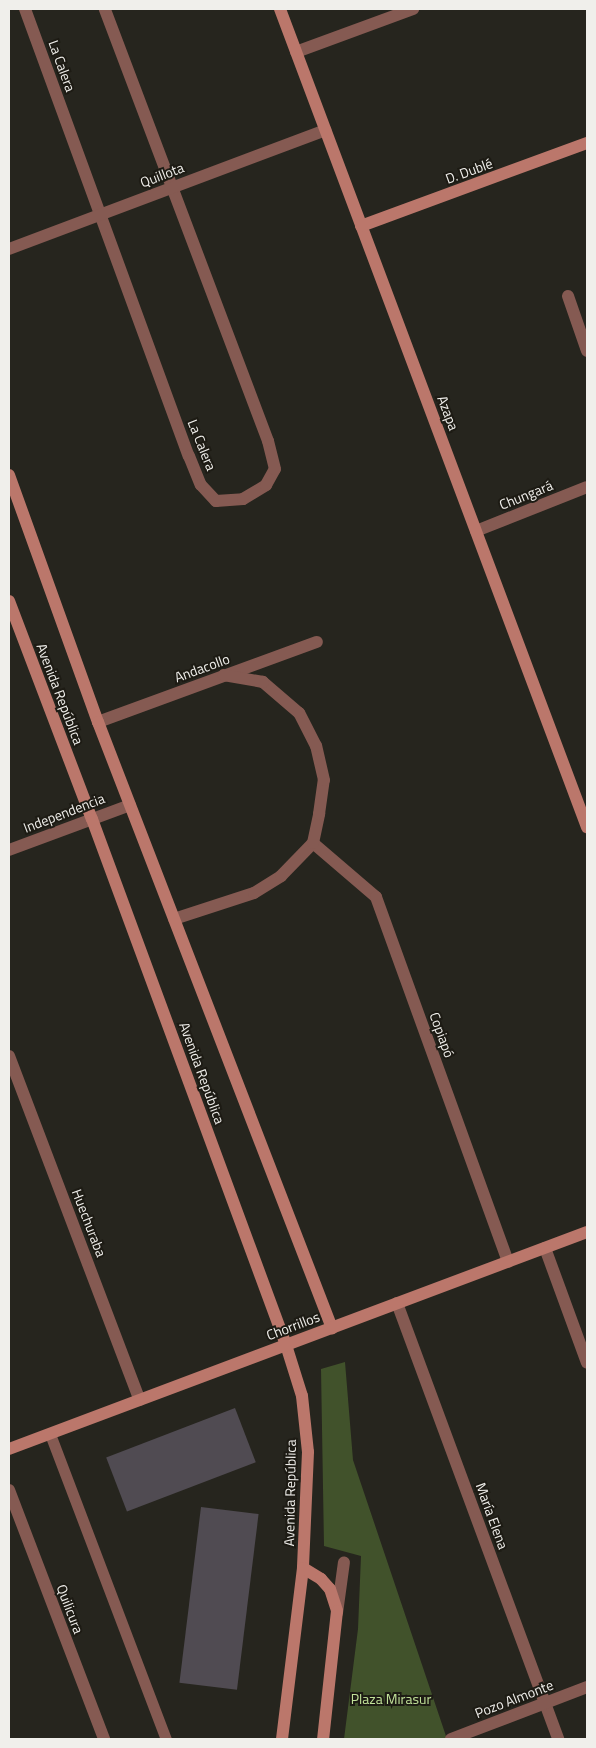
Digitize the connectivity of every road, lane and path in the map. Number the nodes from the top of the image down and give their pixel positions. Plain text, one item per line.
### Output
1 (25, 9) edge
2 (105, 9) edge
3 (280, 9) edge
4 (413, 9) edge
5 (296, 52) junction
6 (325, 130) junction
7 (587, 143) edge
8 (173, 187) junction
9 (100, 215) junction
10 (362, 226) junction
11 (9, 249) edge
12 (568, 296) dead end
13 (587, 351) edge
14 (9, 475) edge
15 (587, 486) edge
16 (476, 531) junction
17 (9, 601) edge
18 (317, 642) dead end
19 (224, 676) junction
20 (98, 722) junction
21 (130, 805) junction
22 (584, 806) edge
23 (92, 819) junction
24 (587, 827) edge
25 (313, 843) junction
26 (9, 850) edge
27 (174, 919) junction
28 (9, 1056) edge
29 (14, 1087) edge
30 (587, 1232) edge
31 (545, 1248) junction
32 (508, 1262) junction
33 (397, 1303) junction
34 (332, 1328) junction
35 (286, 1345) junction
36 (587, 1363) edge
37 (140, 1400) junction
38 (50, 1434) junction
39 (9, 1449) edge
40 (9, 1490) edge
41 (344, 1562) dead end
42 (303, 1568) junction
43 (337, 1618) junction
44 (587, 1687) edge
45 (544, 1703) junction
46 (104, 1739) edge
47 (166, 1739) edge
48 (282, 1739) edge
49 (324, 1739) edge
50 (451, 1739) edge
51 (558, 1739) edge

1 - 9 street, La Calera
2 - 8 street, La Calera
3 - 5 street, Azapa
4 - 5 street
5 - 6 street, Azapa
6 - 8 street, Quillota
6 - 10 street, Azapa
7 - 10 street, D. Dublé
8 - 9 street, Quillota
8 - 9 street, La Calera
9 - 11 street, Quillota
10 - 16 street, Azapa
12 - 13 street
14 - 20 street, Avenida República
15 - 16 street, Chungará
16 - 22 street, Azapa
17 - 23 street, Avenida República
18 - 19 street, Andacollo
19 - 20 street, Andacollo
19 - 25 street
20 - 21 street, Avenida República
21 - 23 street, Independencia
21 - 27 street, Avenida República
22 - 24 street, Azapa
23 - 26 street, Independencia
23 - 35 street, Avenida República
25 - 27 street
25 - 32 street, Copiapó
27 - 34 street, Avenida República
28 - 29 street, Huechuraba
29 - 37 street, Huechuraba
30 - 31 street, Chorrillos
31 - 32 street, Chorrillos
31 - 36 street
32 - 33 street, Chorrillos
33 - 34 street, Chorrillos
33 - 45 street, María Elena
34 - 35 street, Chorrillos
35 - 37 street, Chorrillos
35 - 42 street, Avenida República
37 - 38 street, Chorrillos
38 - 39 street, Chorrillos
38 - 47 lane
40 - 46 street, Quilicura
41 - 43 street
42 - 43 street
42 - 48 street, Avenida República
43 - 49 street
44 - 45 street, Pozo Almonte
45 - 50 street, Pozo Almonte
45 - 51 street, María Elena

